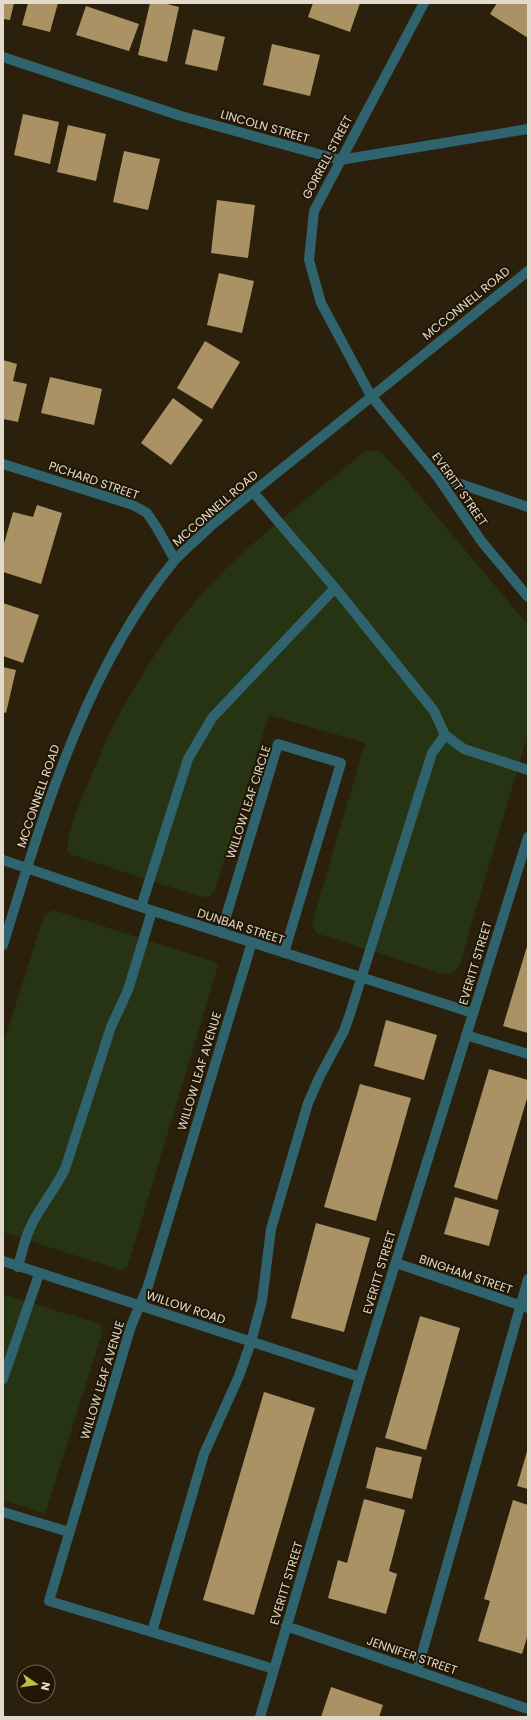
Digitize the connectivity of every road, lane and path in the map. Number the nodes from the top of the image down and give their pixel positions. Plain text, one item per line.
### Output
1 (424, 3) edge
2 (3, 57) edge
3 (528, 128) edge
4 (340, 160) junction
5 (528, 271) edge
6 (371, 396) junction
7 (3, 464) edge
8 (437, 476) junction
9 (253, 492) junction
10 (528, 506) edge
11 (175, 560) junction
12 (335, 588) junction
13 (528, 597) edge
14 (445, 735) junction
15 (528, 770) edge
16 (528, 837) edge
17 (3, 860) edge
18 (27, 868) junction
19 (141, 907) junction
20 (152, 911) junction
21 (221, 933) junction
22 (252, 942) junction
23 (3, 945) edge
24 (284, 953) junction
25 (362, 978) junction
26 (473, 1012) junction
27 (466, 1035) junction
28 (528, 1054) edge
29 (3, 1261) edge
30 (396, 1264) junction
31 (18, 1267) junction
32 (39, 1274) junction
33 (528, 1279) edge
34 (139, 1306) junction
35 (524, 1307) edge
36 (251, 1342) junction
37 (360, 1377) junction
38 (3, 1379) edge
39 (3, 1512) edge
40 (69, 1532) junction
41 (286, 1626) junction
42 (152, 1632) junction
43 (274, 1669) junction
44 (417, 1670) junction
45 (528, 1709) edge
46 (260, 1717) edge

1 - 4 street, GORRELL STREET
2 - 4 street, LINCOLN STREET
3 - 4 street, LINCOLN STREET
4 - 6 street, GORRELL STREET
5 - 6 street, MCCONNELL ROAD
6 - 8 street, EVERITT STREET
6 - 9 street, MCCONNELL ROAD
7 - 11 street, PICHARD STREET
8 - 10 street
8 - 13 street, EVERITT STREET
9 - 11 street, MCCONNELL ROAD
9 - 12 street
11 - 18 street, MCCONNELL ROAD
12 - 14 street
12 - 19 street
14 - 15 street
14 - 25 street
16 - 26 street, EVERITT STREET
17 - 18 street, DUNBAR STREET
18 - 19 street, DUNBAR STREET
18 - 23 street, MCCONNELL ROAD
19 - 20 street, DUNBAR STREET
20 - 21 street, DUNBAR STREET
20 - 31 street
21 - 22 street, DUNBAR STREET
21 - 24 street, WILLOW LEAF CIRCLE
22 - 24 street, DUNBAR STREET
22 - 34 street, WILLOW LEAF AVENUE
24 - 25 street, DUNBAR STREET
25 - 26 street, DUNBAR STREET
25 - 36 street
26 - 27 street, EVERITT STREET
27 - 28 street
27 - 30 street, EVERITT STREET
29 - 31 street, WILLOW ROAD
30 - 35 street, BINGHAM STREET
30 - 37 street, EVERITT STREET
31 - 32 street, WILLOW ROAD
32 - 34 street, WILLOW ROAD
32 - 38 street
33 - 35 street
34 - 36 street, WILLOW ROAD
34 - 40 street, WILLOW LEAF AVENUE
35 - 44 street
36 - 37 street, WILLOW ROAD
36 - 42 street
37 - 41 street, EVERITT STREET
39 - 40 street
40 - 42 street, WILLOW LEAF AVENUE
41 - 43 street, EVERITT STREET
41 - 44 street, JENNIFER STREET
42 - 43 street, WILLOW LEAF AVENUE
43 - 46 street, EVERITT STREET
44 - 45 street, JENNIFER STREET

